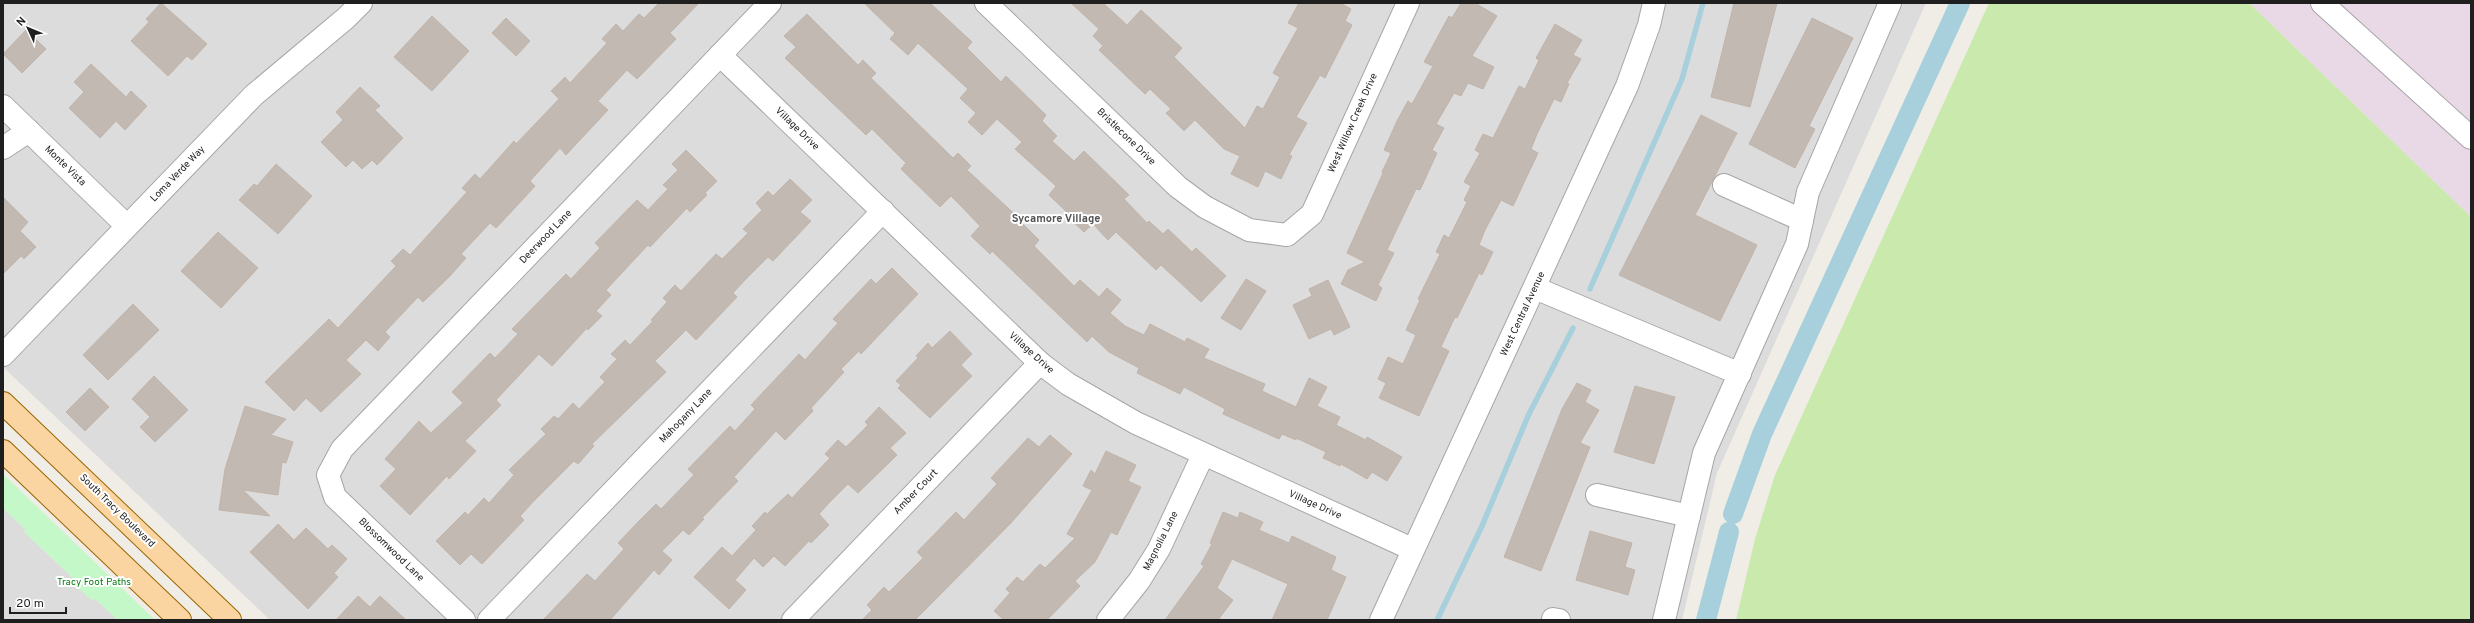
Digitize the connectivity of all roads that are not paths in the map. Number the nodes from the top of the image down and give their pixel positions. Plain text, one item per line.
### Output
1 (362, 3) edge
2 (770, 3) edge
3 (986, 3) edge
4 (1408, 3) edge
5 (1654, 3) edge
6 (1890, 3) edge
7 (2322, 3) edge
8 (720, 56) junction
9 (3, 106) edge
10 (29, 131) junction
11 (2471, 138) edge
12 (3, 148) edge
13 (1724, 185) dead end
14 (883, 211) junction
15 (1802, 220) junction
16 (127, 226) junction
17 (1287, 235) joint
18 (1535, 288) junction
19 (3, 355) edge
20 (1040, 363) junction
21 (1740, 374) junction
22 (3, 403) edge
23 (3, 451) edge
24 (1203, 455) junction
25 (328, 475) joint
26 (1597, 495) dead end
27 (1689, 516) junction
28 (1412, 549) junction
29 (180, 620) edge
30 (230, 620) edge
31 (464, 620) edge
32 (489, 620) edge
33 (793, 620) edge
34 (1108, 620) edge
35 (1381, 620) edge
36 (1664, 620) edge

1 - 16 street, Loma Verde Way
2 - 8 street, Deerwood Lane
3 - 17 street, Bristlecone Drive
4 - 17 street, West Willow Creek Drive
5 - 18 street, West Central Avenue
6 - 15 street
7 - 11 street
8 - 14 street, Village Drive
8 - 25 street, Deerwood Lane
9 - 10 street, Monte Vista
10 - 12 street
10 - 16 street, Monte Vista
13 - 15 street
14 - 20 street, Village Drive
14 - 32 street, Mahogany Lane
15 - 21 street
16 - 19 street, Loma Verde Way
18 - 21 street
18 - 28 street, West Central Avenue
20 - 24 street, Village Drive
20 - 33 street, Amber Court
21 - 27 street
22 - 30 main road, South Tracy Boulevard
23 - 29 main road
24 - 28 street, Village Drive
24 - 34 street, Magnolia Lane
25 - 31 street, Blossomwood Lane
26 - 27 street
27 - 36 street
28 - 35 street, West Central Avenue

